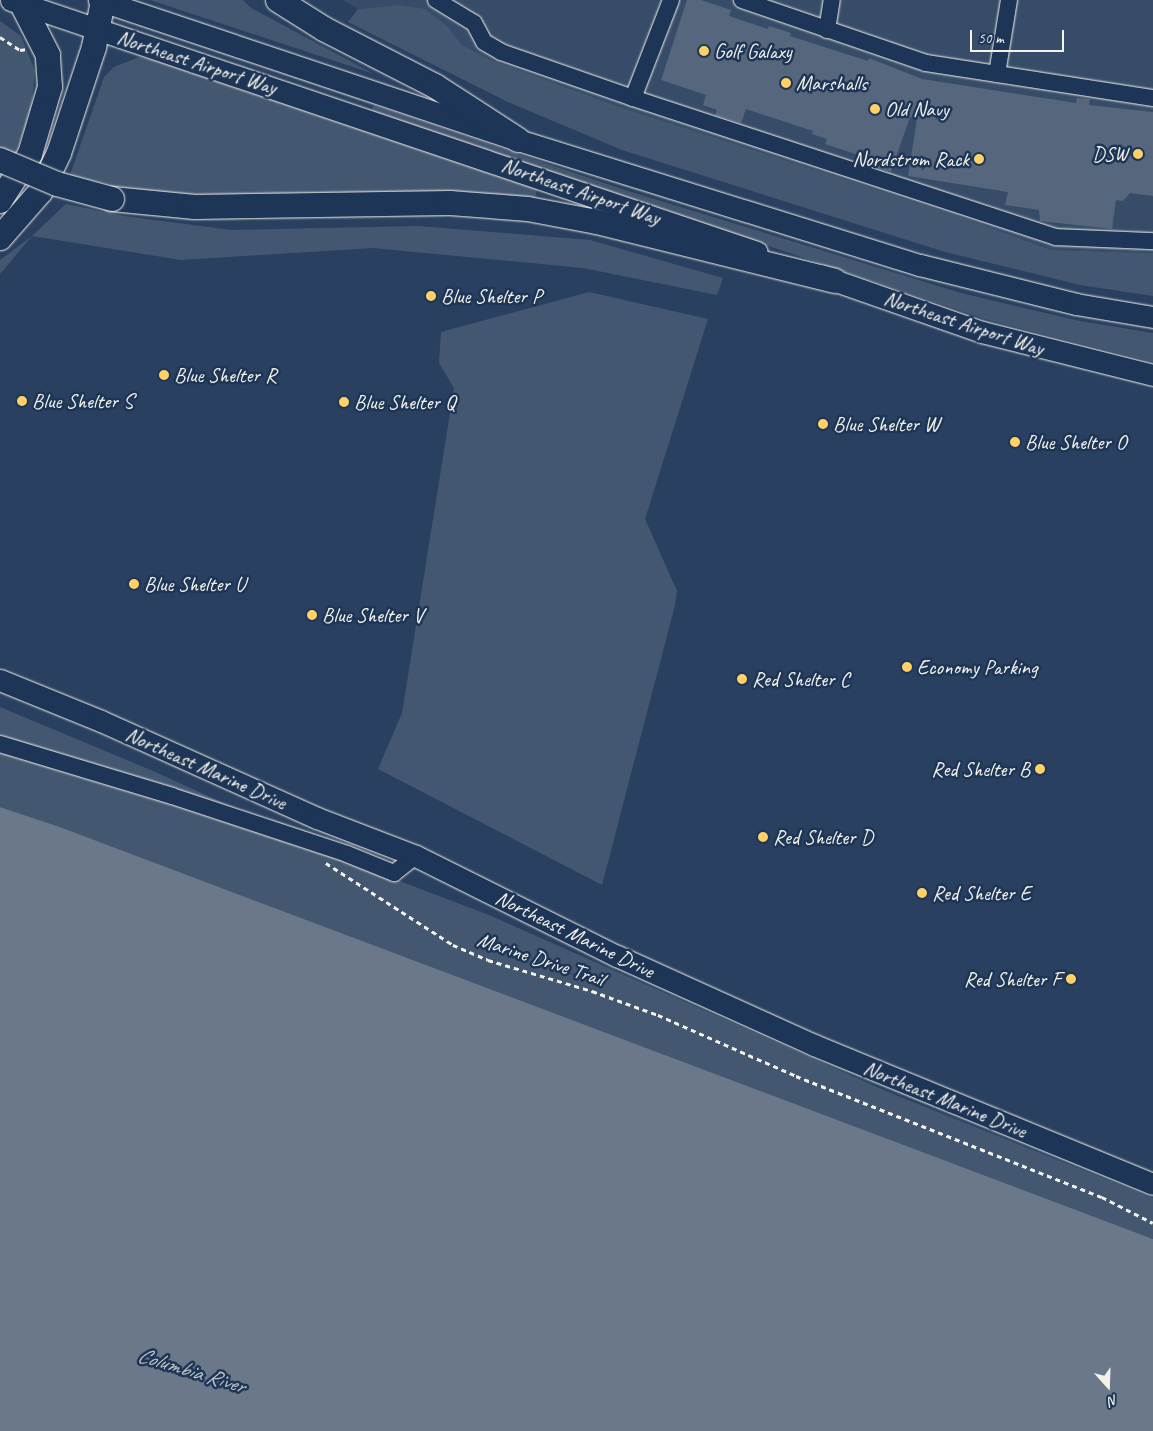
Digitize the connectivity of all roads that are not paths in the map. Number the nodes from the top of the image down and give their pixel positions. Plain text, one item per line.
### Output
1 (278, 0) edge
2 (436, 0) edge
3 (671, 0) edge
4 (742, 0) edge
5 (832, 0) edge
6 (1008, 0) edge
7 (101, 1) edge
8 (16, 2) edge
9 (96, 29) junction
10 (827, 30) junction
11 (996, 74) junction
12 (633, 98) junction
13 (1153, 98) edge
14 (518, 140) junction
15 (0, 160) edge
16 (0, 201) edge
17 (0, 238) edge
18 (1153, 241) edge
19 (836, 281) junction
20 (1153, 317) edge
21 (1153, 374) edge
22 (0, 680) edge
23 (0, 744) edge
24 (416, 856) junction
25 (1153, 1184) edge

1 - 14 highway
2 - 12 lane
3 - 12 lane
4 - 10 lane
5 - 10 lane
6 - 11 lane
7 - 9 highway
7 - 14 main road, Northeast Airport Way
8 - 9 main road, Northeast Airport Way
8 - 16 highway
9 - 17 highway
9 - 19 main road, Northeast Airport Way
10 - 11 lane
11 - 13 lane
12 - 18 lane
14 - 20 main road, Northeast Airport Way
15 - 19 highway, bridge
19 - 21 main road, Northeast Airport Way
22 - 24 main road, Northeast Marine Drive
23 - 24 lane
24 - 25 main road, Northeast Marine Drive

